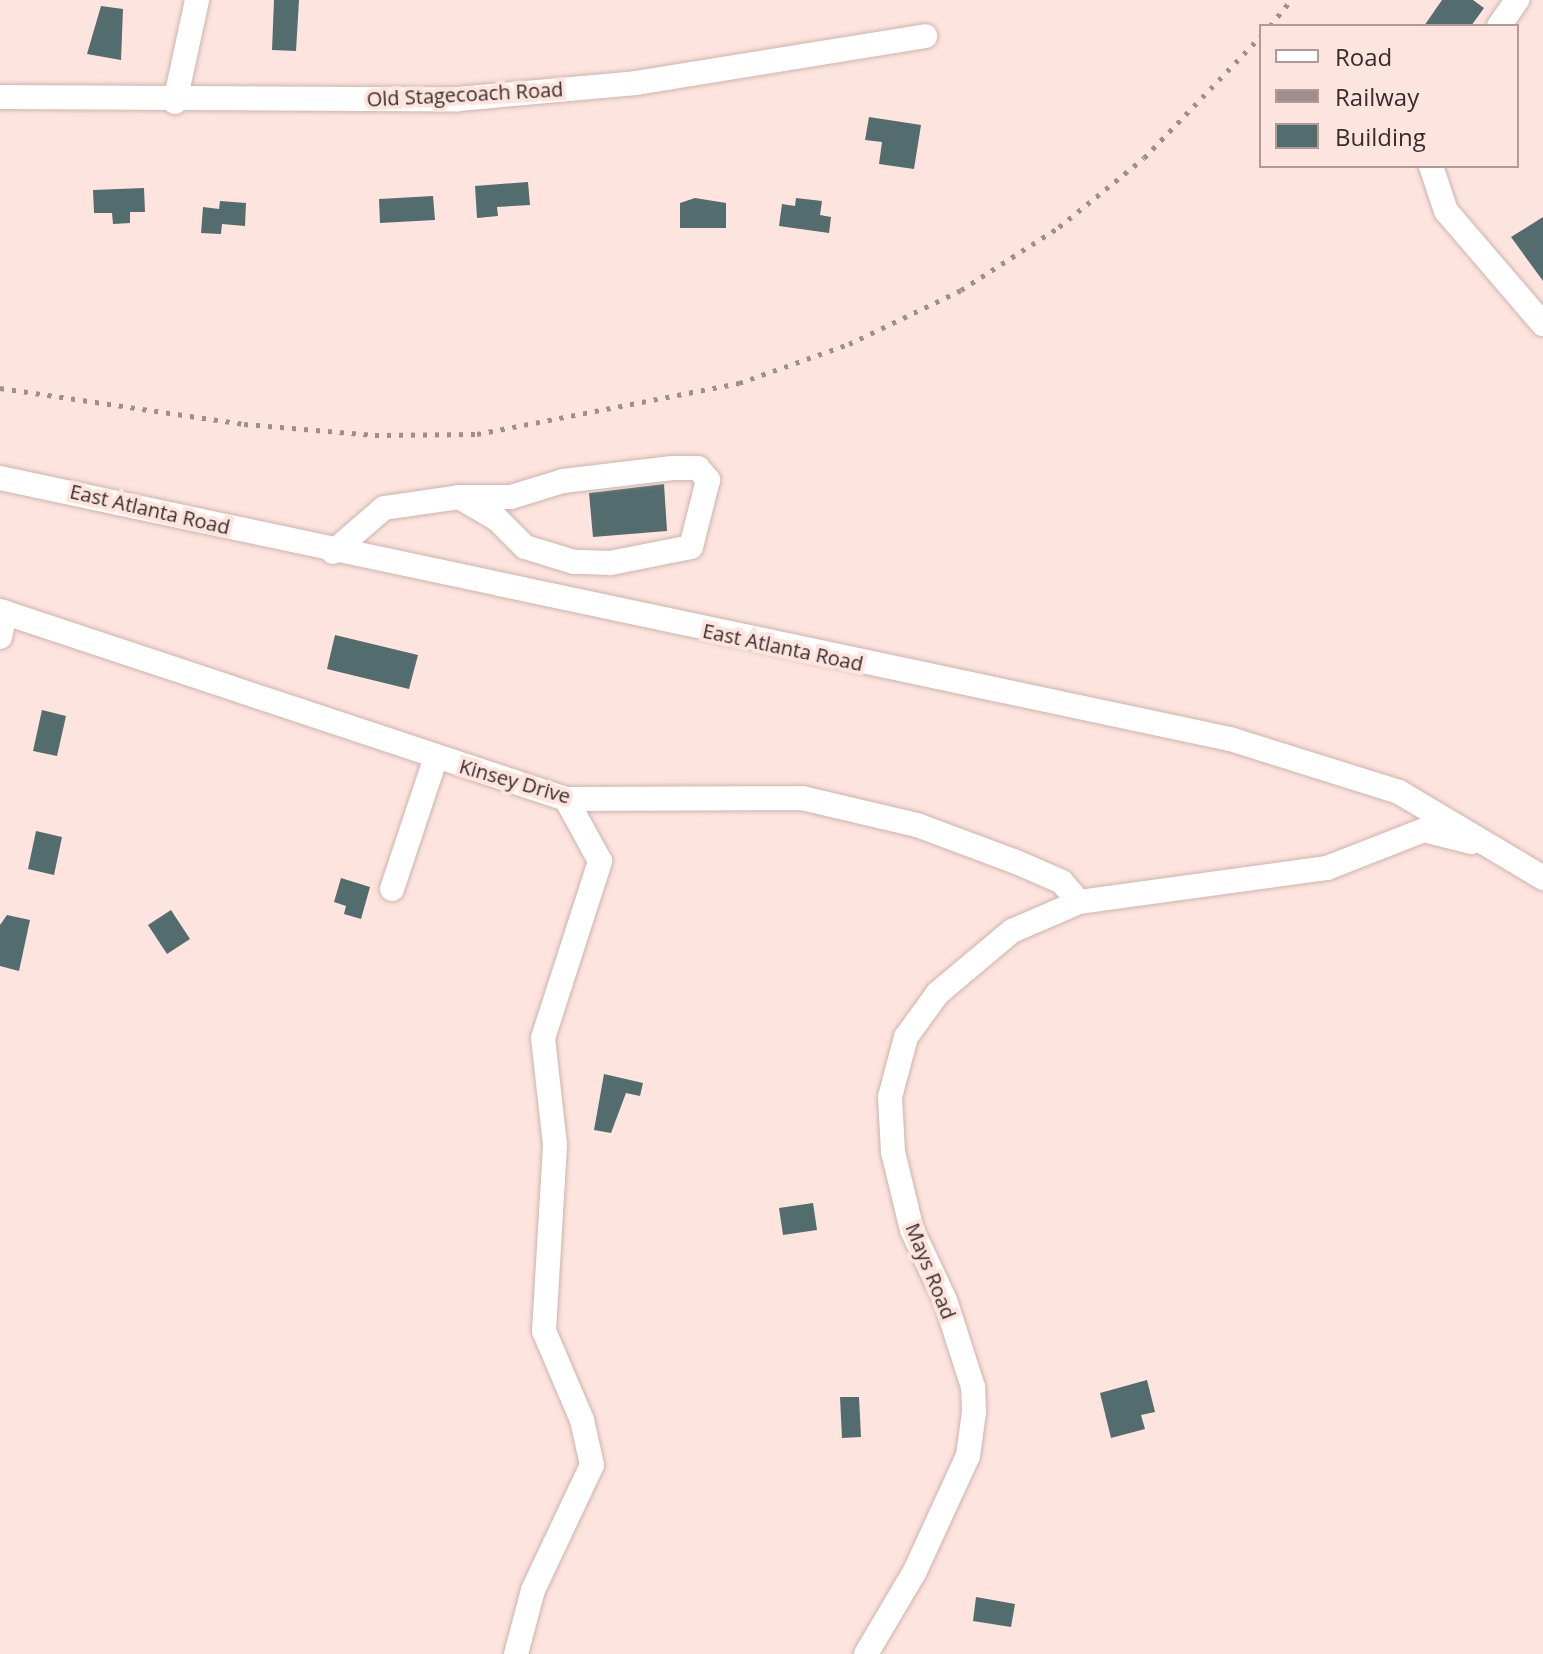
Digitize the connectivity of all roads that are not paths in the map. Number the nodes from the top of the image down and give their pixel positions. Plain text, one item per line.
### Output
1 (197, 0) edge
2 (1517, 0) edge
3 (1500, 24) edge
4 (925, 36) dead end
5 (0, 97) edge
6 (175, 102) junction
7 (1432, 168) edge
8 (1543, 324) edge
9 (0, 478) edge
10 (459, 497) junction
11 (511, 497) junction
12 (502, 525) junction
13 (333, 552) junction
14 (2, 612) edge
15 (0, 637) edge
16 (436, 757) junction
17 (566, 799) junction
18 (1539, 866) edge
19 (392, 889) dead end
20 (1079, 902) junction
21 (516, 1654) edge
22 (866, 1654) edge

1 - 6 street
2 - 3 street
4 - 6 street, Old Stagecoach Road
5 - 6 street, Old Stagecoach Road
7 - 8 street
9 - 13 street, East Atlanta Road
10 - 11 street
10 - 12 street
10 - 13 street
11 - 12 street
11 - 12 street
13 - 18 street, East Atlanta Road
14 - 15 street
14 - 16 street, Kinsey Drive
16 - 17 street, Kinsey Drive
16 - 19 street
17 - 20 street, Kinsey Drive
17 - 21 street
18 - 20 street, Mays Road
20 - 22 street, Mays Road

